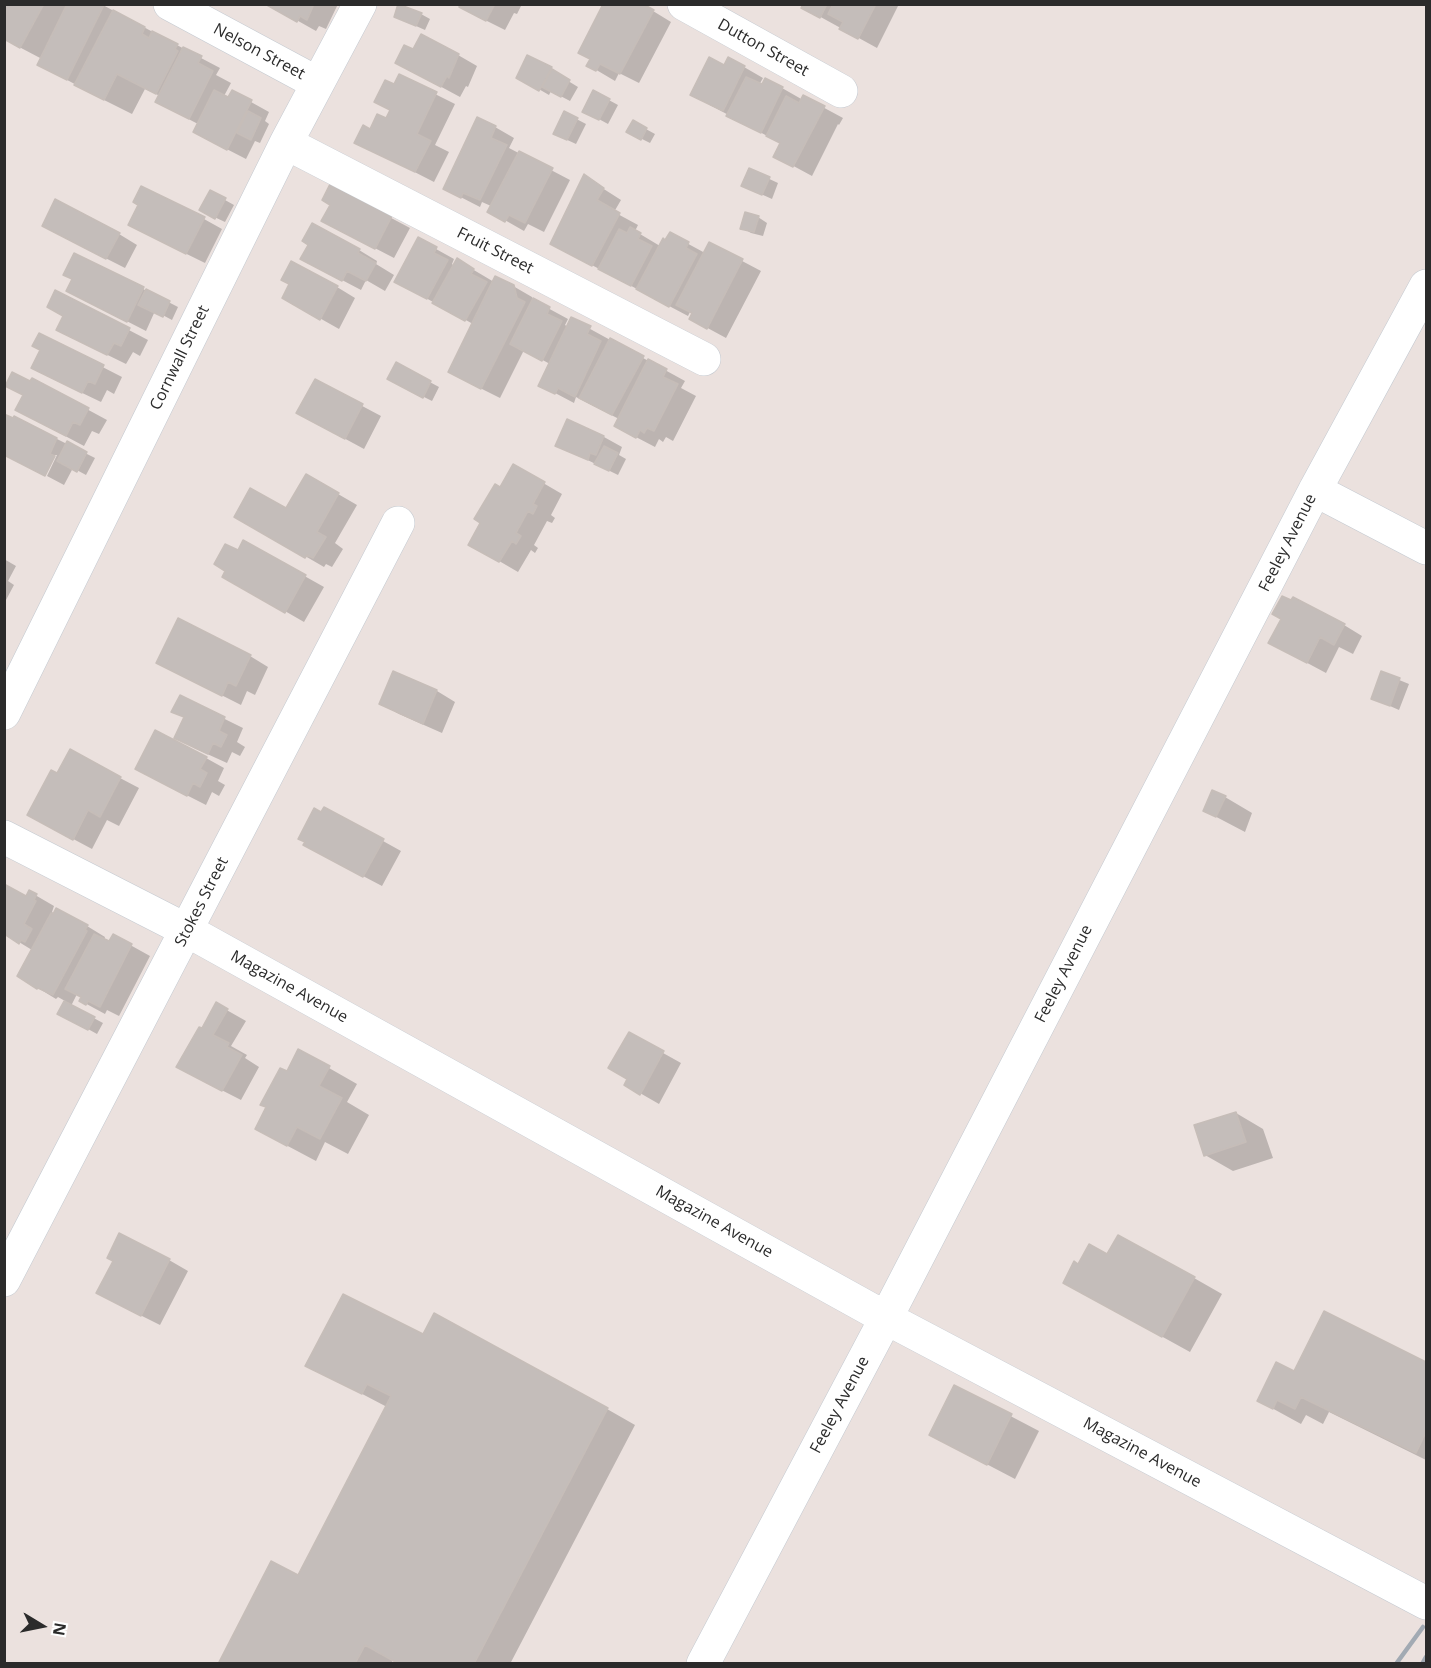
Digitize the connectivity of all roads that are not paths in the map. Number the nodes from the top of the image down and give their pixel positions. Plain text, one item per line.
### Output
1 (170, 4) edge
2 (360, 4) edge
3 (684, 4) edge
4 (317, 83) junction
5 (841, 91) dead end
6 (286, 143) junction
7 (1426, 286) edge
8 (704, 359) dead end
9 (1315, 490) junction
10 (398, 523) dead end
11 (1426, 548) edge
12 (4, 713) edge
13 (4, 837) edge
14 (188, 930) junction
15 (4, 1280) edge
16 (886, 1318) junction
17 (1426, 1603) edge
18 (703, 1664) edge

1 - 4 street, Nelson Street
2 - 4 street, Cornwall Street
3 - 5 street, Dutton Street
4 - 6 street, Cornwall Street
6 - 8 street, Fruit Street
6 - 12 street, Cornwall Street
7 - 9 street, Feeley Avenue
9 - 11 street
9 - 16 street, Feeley Avenue
10 - 14 street, Stokes Street
13 - 14 street, Magazine Avenue
14 - 15 street, Stokes Street
14 - 16 street, Magazine Avenue
16 - 17 street, Magazine Avenue
16 - 18 street, Feeley Avenue

